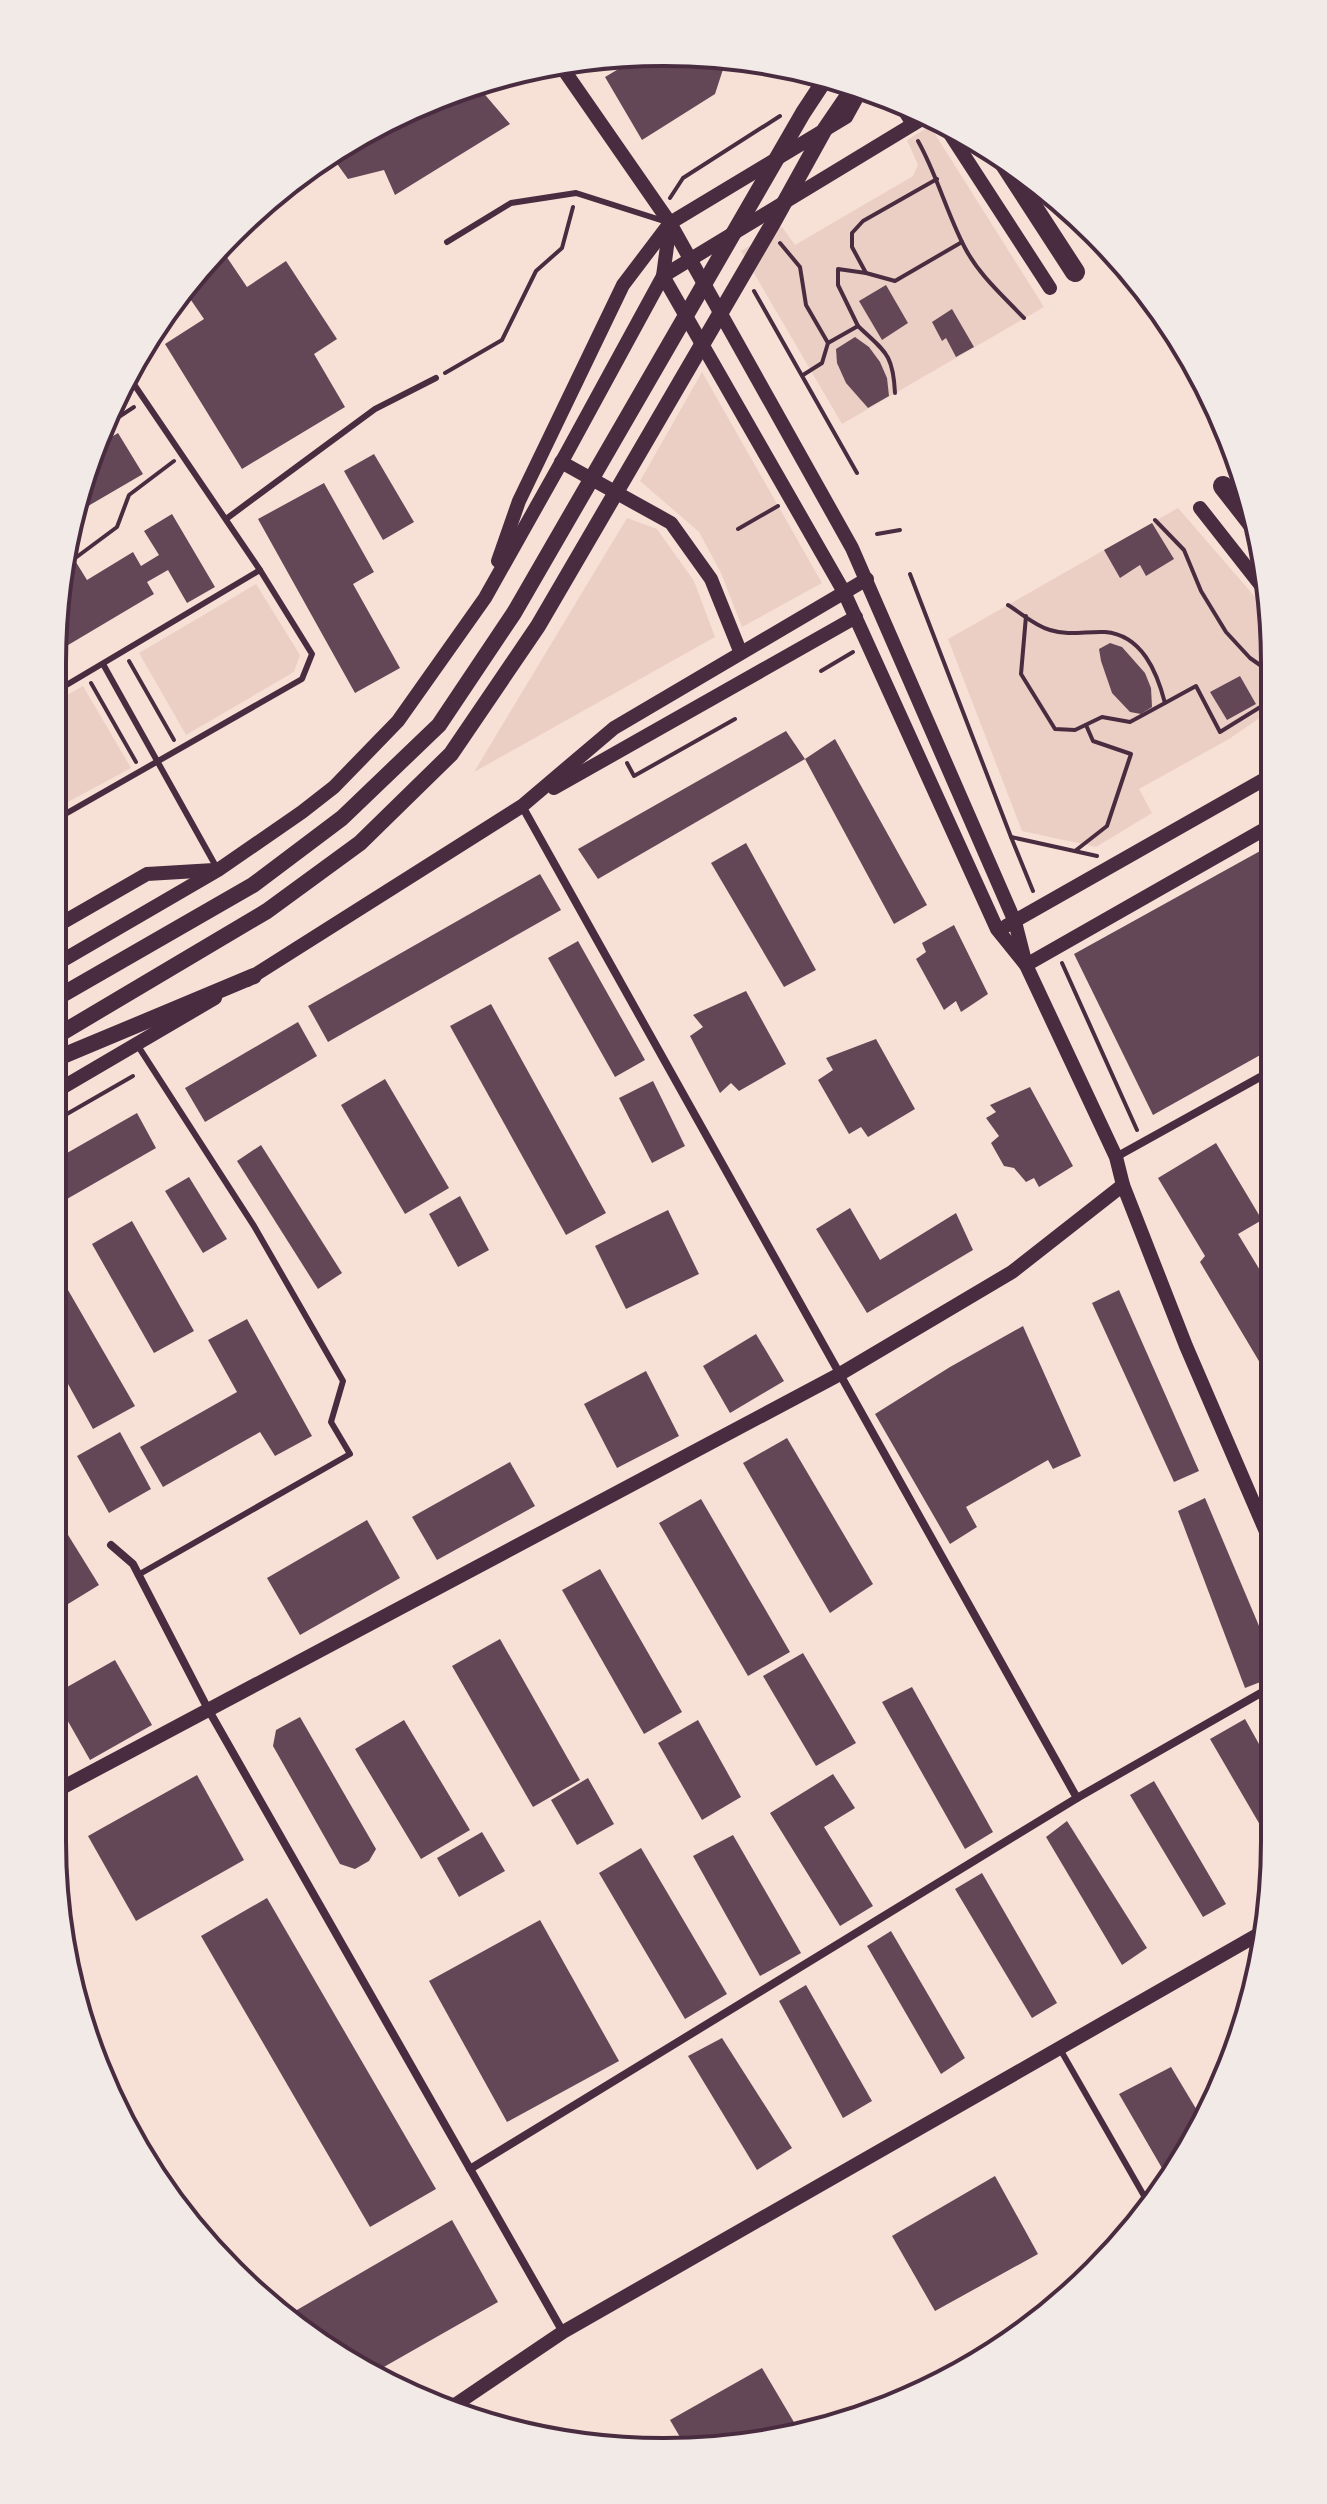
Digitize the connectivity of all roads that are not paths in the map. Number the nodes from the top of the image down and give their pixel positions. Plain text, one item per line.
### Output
1 (567, 74) edge
2 (820, 87) edge
3 (848, 95) edge
4 (856, 98) edge
5 (909, 119) edge
6 (920, 124) edge
7 (915, 129) junction
8 (956, 143) edge
9 (1016, 182) edge
10 (666, 217) junction
11 (447, 242) dead end
12 (690, 258) junction
13 (1075, 272) dead end
14 (663, 276) junction
15 (1050, 288) dead end
16 (436, 378) road end
17 (135, 385) edge
18 (561, 462) junction
19 (1223, 486) dead end
20 (1200, 508) dead end
21 (1241, 509) edge
22 (226, 519) junction
23 (260, 570) junction
24 (1255, 578) edge
25 (867, 579) junction
26 (844, 592) junction
27 (485, 598) junction
28 (856, 617) junction
29 (740, 651) junction
30 (103, 664) junction
31 (66, 686) edge
32 (158, 762) junction
33 (1261, 781) edge
34 (522, 806) junction
35 (66, 814) edge
36 (1261, 831) edge
37 (218, 870) junction
38 (66, 921) edge
39 (1015, 922) junction
40 (997, 929) junction
41 (66, 958) edge
42 (1026, 965) junction
43 (254, 976) junction
44 (66, 993) edge
45 (66, 1030) edge
46 (137, 1044) junction
47 (66, 1055) edge
48 (1261, 1077) edge
49 (66, 1085) edge
50 (1116, 1157) junction
51 (1123, 1185) junction
52 (840, 1374) junction
53 (1261, 1520) edge
54 (111, 1545) dead end
55 (138, 1575) junction
56 (1261, 1693) edge
57 (208, 1709) junction
58 (66, 1785) edge
59 (1077, 1798) junction
60 (1253, 1938) edge
61 (1060, 2049) junction
62 (470, 2169) junction
63 (1144, 2195) edge
64 (563, 2332) junction
65 (460, 2402) edge

1 - 10 street
2 - 44 main road
3 - 45 main road
4 - 10 street
5 - 7 street
6 - 7 street
7 - 12 street
8 - 15 street
9 - 13 highway
10 - 11 lane
10 - 12 street
10 - 14 street
10 - 27 street
12 - 14 street
12 - 25 street
14 - 18 street
14 - 26 street
16 - 22 lane
17 - 22 lane
18 - 27 street
18 - 29 street
19 - 21 highway
20 - 24 street
22 - 23 lane
23 - 30 lane
23 - 32 lane
25 - 26 street
25 - 39 street
26 - 28 street
26 - 29 street
27 - 37 street
28 - 34 street
28 - 40 street
29 - 34 street
30 - 31 lane
30 - 32 lane
32 - 35 lane
32 - 37 lane
33 - 39 street
34 - 43 street
34 - 52 street
36 - 42 street
37 - 38 street
37 - 41 street
39 - 40 street
39 - 42 street
40 - 42 street
42 - 50 street
43 - 46 street
43 - 47 main road
46 - 49 street
46 - 55 lane
48 - 50 street
50 - 51 street
51 - 52 street
51 - 53 street
52 - 57 street
52 - 59 street
54 - 55 street
55 - 57 street
56 - 59 street
57 - 58 street
57 - 62 street
59 - 62 street
60 - 61 street
61 - 63 lane
61 - 64 street
62 - 64 street
64 - 65 street

